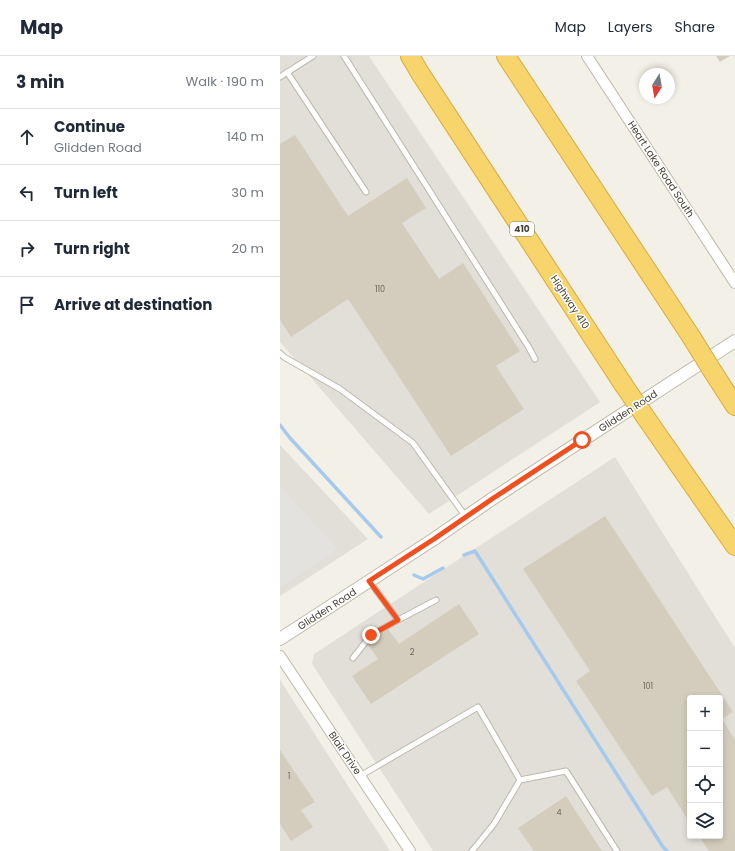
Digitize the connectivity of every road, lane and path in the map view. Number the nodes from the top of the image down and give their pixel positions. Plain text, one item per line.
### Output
1 (313, 56) edge
2 (344, 56) edge
3 (403, 56) edge
4 (410, 56) edge
5 (506, 56) edge
6 (588, 56) edge
7 (287, 72) junction
8 (420, 73) junction
9 (280, 77) edge
10 (366, 192) dead end
11 (735, 283) edge
12 (735, 341) edge
13 (280, 353) edge
14 (535, 359) dead end
15 (735, 406) edge
16 (466, 516) junction
17 (735, 546) edge
18 (369, 581) junction
19 (436, 600) dead end
20 (398, 620) junction
21 (280, 639) edge
22 (280, 656) edge
23 (353, 658) dead end
24 (360, 776) junction
25 (520, 780) junction
26 (410, 851) edge
27 (472, 851) edge
28 (617, 851) edge

1 - 7 lane
2 - 14 lane
3 - 8 highway
4 - 8 highway, Highway 410 / 410
5 - 15 highway, bridge
6 - 11 street, Heart Lake Road South
7 - 9 lane
7 - 10 lane
8 - 17 highway, Highway 410 / 410, bridge
12 - 16 street, Glidden Road
13 - 16 lane
16 - 18 street, Glidden Road
18 - 20 lane
18 - 21 street, Glidden Road
19 - 20 lane
20 - 23 lane
22 - 24 street, Blair Drive
24 - 25 lane
24 - 26 street, Blair Drive
25 - 27 lane
25 - 28 lane

